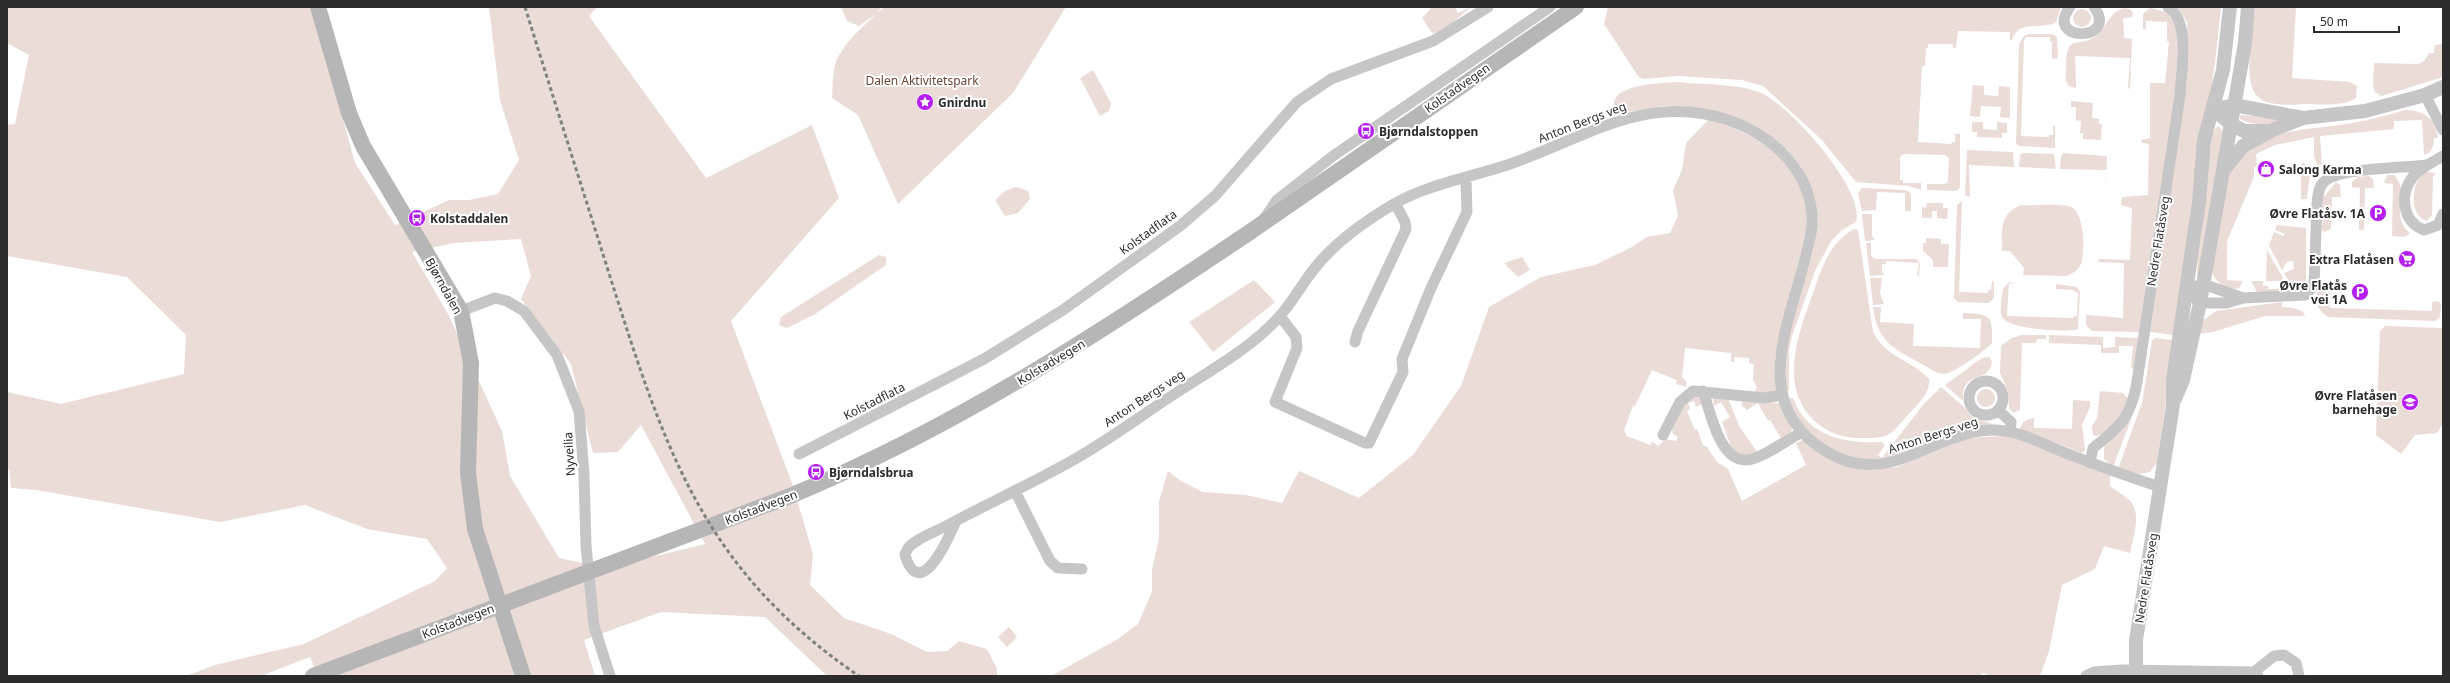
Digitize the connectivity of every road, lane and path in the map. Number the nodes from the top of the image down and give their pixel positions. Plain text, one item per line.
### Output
1 (318, 7) edge
2 (1488, 7) edge
3 (1550, 7) edge
4 (1576, 7) edge
5 (2070, 7) edge
6 (2168, 7) edge
7 (2230, 7) edge
8 (2248, 7) edge
9 (2099, 8) edge
10 (2443, 87) edge
11 (2425, 95) junction
12 (2234, 105) junction
13 (2213, 109) junction
14 (2303, 118) junction
15 (2231, 124) junction
16 (2443, 130) edge
17 (2270, 131) junction
18 (2443, 156) edge
19 (2426, 165) junction
20 (2222, 173) junction
21 (1466, 179) junction
22 (1395, 203) junction
23 (2443, 214) edge
24 (1260, 224) junction
25 (2203, 284) junction
26 (2186, 290) junction
27 (2243, 298) junction
28 (2200, 303) junction
29 (461, 311) junction
30 (1280, 316) junction
31 (1355, 342) dead end
32 (2182, 354) junction
33 (1703, 391) junction
34 (1782, 395) junction
35 (1998, 410) dead end
36 (1802, 432) junction
37 (2010, 432) junction
38 (1663, 435) dead end
39 (799, 454) dead end
40 (2090, 463) junction
41 (2160, 487) junction
42 (1015, 491) junction
43 (956, 521) junction
44 (1082, 569) dead end
45 (2136, 673) edge
46 (2256, 674) edge
47 (313, 676) edge
48 (522, 676) edge
49 (610, 676) edge
50 (2086, 676) edge
51 (2299, 676) edge

1 - 29 main road, Bjørndalen
2 - 39 street, Kolstadflata
3 - 24 street, Kolstadvegen
4 - 24 main road, Kolstadvegen
5 - 9 street
6 - 40 street, Nedre Flatåsveg
7 - 13 street, Nedre Flatåsveg
8 - 12 street, Nedre Flatåsveg
10 - 11 street
11 - 14 street
11 - 16 street
12 - 13 street
12 - 14 street
12 - 15 street, Nedre Flatåsveg
13 - 15 street
13 - 26 street, Nedre Flatåsveg
14 - 17 street
15 - 17 street
15 - 20 street, Nedre Flatåsveg
17 - 20 street, Nedre Flatåsveg
18 - 19 street
19 - 23 street
19 - 27 street
20 - 25 street, Nedre Flatåsveg
21 - 22 street, Anton Bergs veg
21 - 30 street
21 - 34 street, Anton Bergs veg
22 - 30 street, Anton Bergs veg
22 - 31 street
24 - 47 main road, Kolstadvegen
25 - 26 street
25 - 27 street
25 - 28 street, Nedre Flatåsveg
26 - 28 street
26 - 32 street, Nedre Flatåsveg
27 - 28 street
28 - 32 street, Nedre Flatåsveg
29 - 48 main road, Bjørndalen
29 - 49 street, Nyveilia
30 - 42 street, Anton Bergs veg
32 - 41 street, Nedre Flatåsveg
33 - 34 street
33 - 36 street
33 - 38 street
34 - 36 street, Anton Bergs veg
35 - 37 street
36 - 37 street, Anton Bergs veg
37 - 40 street
40 - 41 street
41 - 45 street, Nedre Flatåsveg
42 - 43 street, Anton Bergs veg
42 - 44 street
43 - 43 street, Anton Bergs veg
45 - 46 street
45 - 50 street
46 - 51 street

